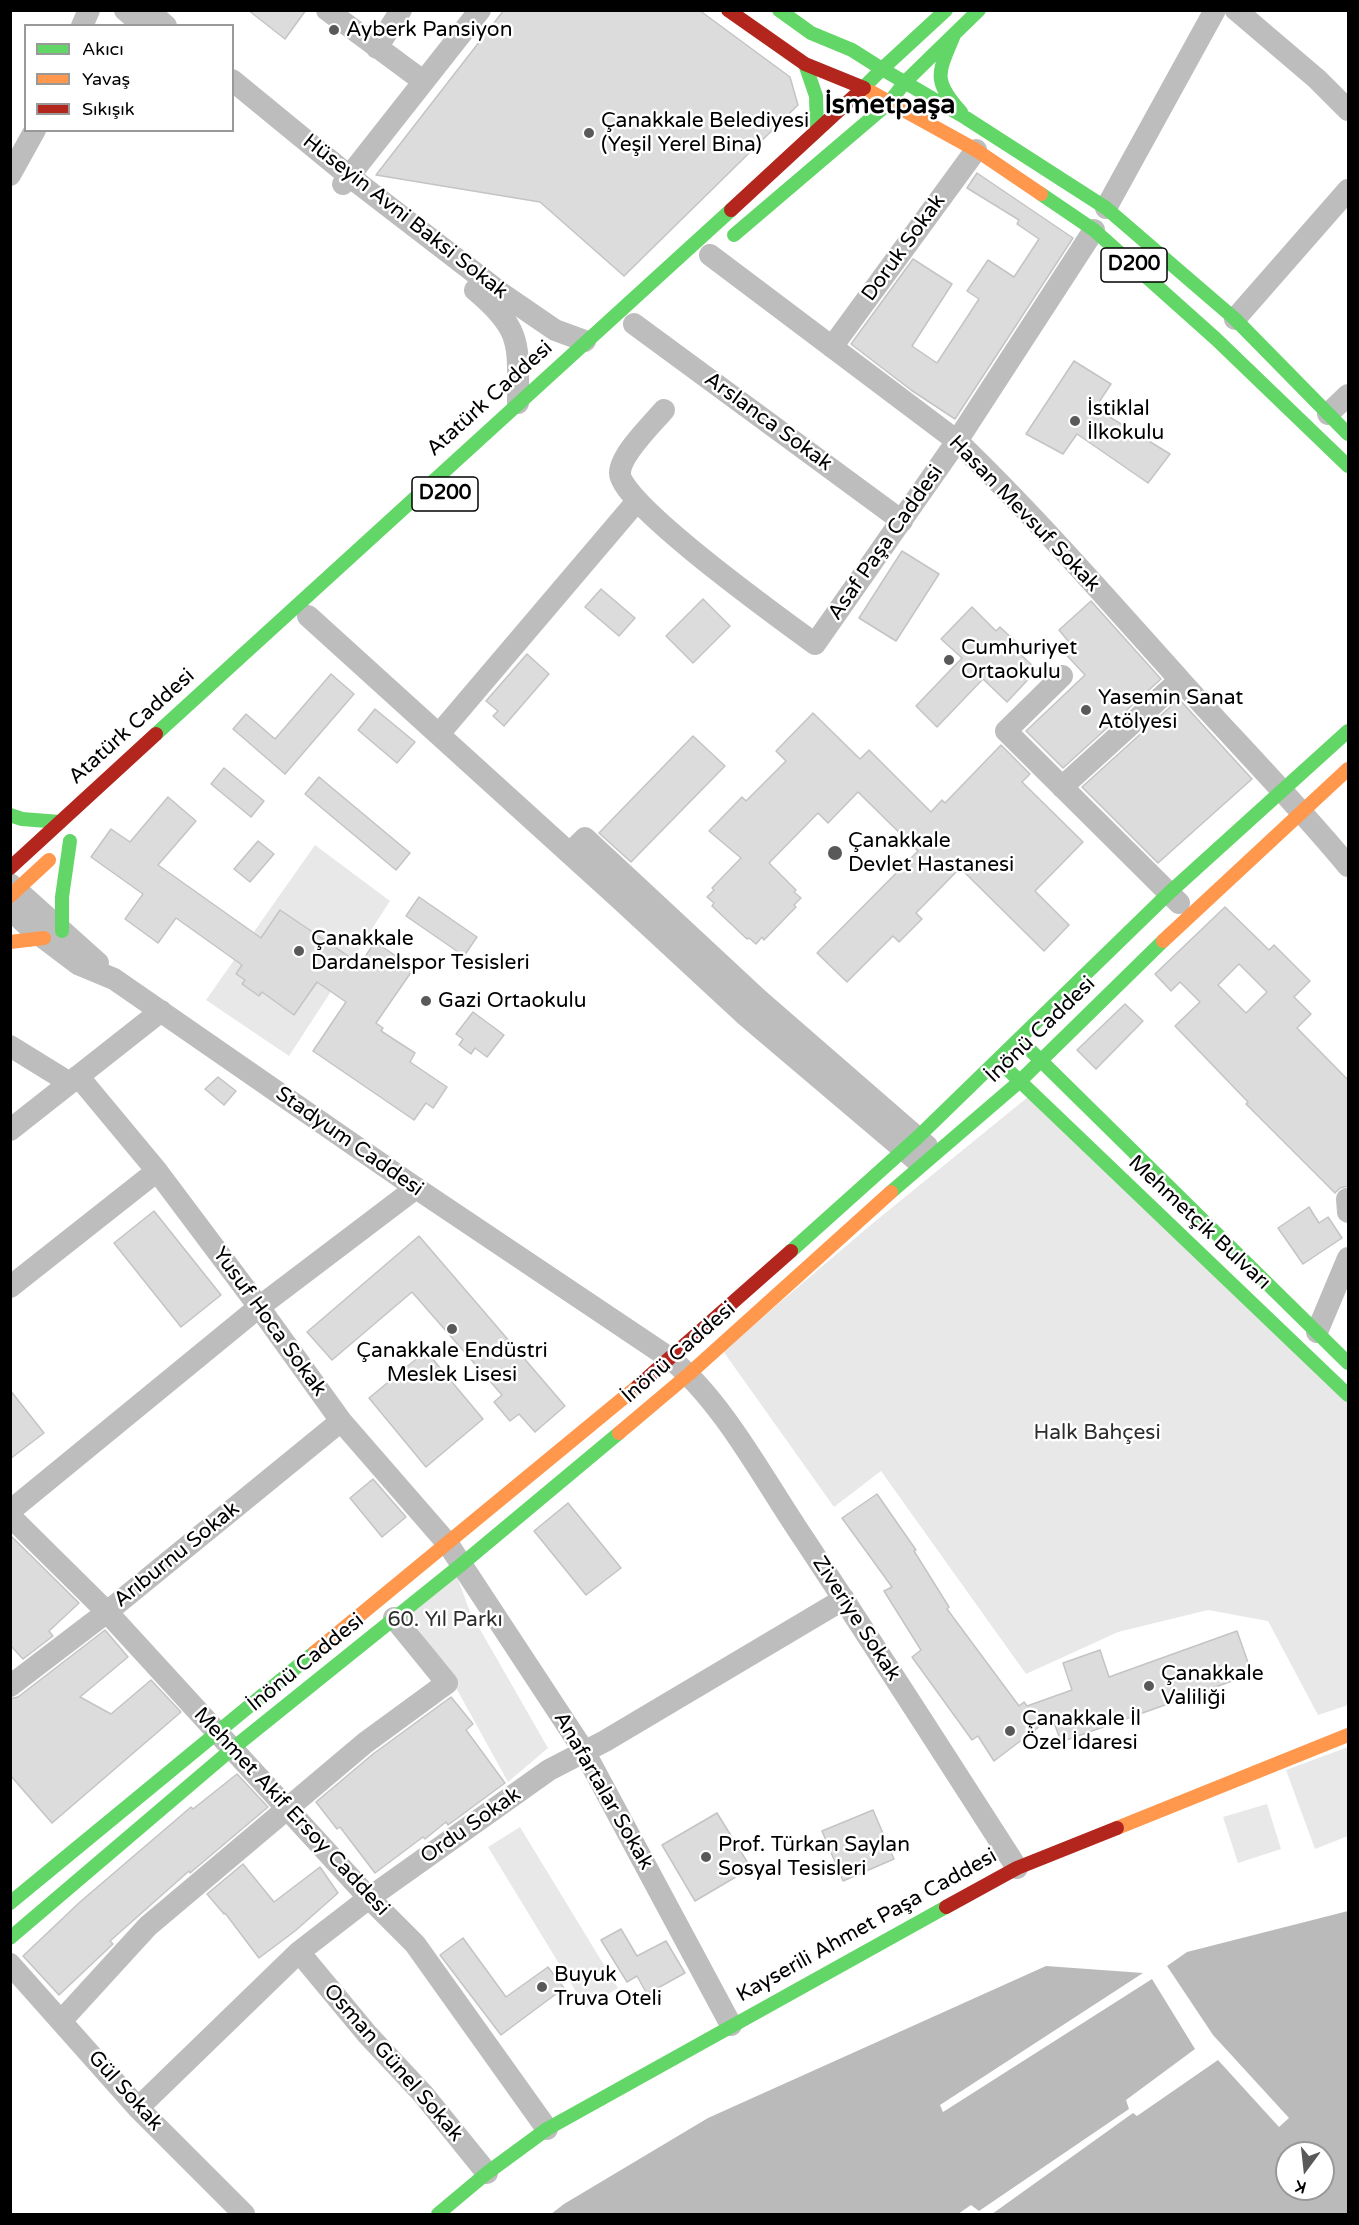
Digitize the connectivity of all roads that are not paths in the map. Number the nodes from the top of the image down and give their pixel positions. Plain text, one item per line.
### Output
1 (89, 10) edge
2 (125, 10) edge
3 (148, 10) edge
4 (327, 10) edge
5 (401, 10) edge
6 (480, 10) edge
7 (728, 10) edge
8 (779, 10) edge
9 (946, 10) edge
10 (979, 10) edge
11 (1215, 10) edge
12 (1236, 10) edge
13 (83, 24) edge
14 (142, 24) edge
15 (164, 24) edge
16 (954, 35) junction
17 (377, 48) junction
18 (806, 64) junction
19 (882, 69) junction
20 (423, 81) junction
21 (234, 82) edge
22 (905, 82) junction
23 (864, 88) junction
24 (234, 97) edge
25 (890, 104) junction
26 (1348, 110) edge
27 (966, 118) junction
28 (817, 130) junction
29 (33, 132) edge
30 (976, 150) junction
31 (10, 175) edge
32 (346, 180) junction
33 (1348, 190) edge
34 (1106, 208) junction
35 (1094, 230) junction
36 (714, 251) joint
37 (508, 308) junction
38 (1235, 319) junction
39 (634, 324) dead end
40 (585, 341) junction
41 (832, 347) junction
42 (1348, 395) edge
43 (518, 403) junction
44 (664, 410) dead end
45 (1328, 414) junction
46 (1348, 434) edge
47 (957, 441) junction
48 (1348, 466) edge
49 (637, 501) junction
50 (902, 521) junction
51 (308, 616) dead end
52 (1062, 676) dead end
53 (1180, 680) junction
54 (1348, 731) edge
55 (439, 734) junction
56 (1348, 769) edge
57 (1062, 787) junction
58 (1283, 792) junction
59 (1303, 812) junction
60 (10, 815) edge
61 (60, 822) junction
62 (1348, 866) edge
63 (10, 868) edge
64 (1169, 893) junction
65 (12, 895) edge
66 (1191, 914) junction
67 (53, 934) junction
68 (10, 942) edge
69 (161, 1011) junction
70 (1019, 1039) junction
71 (10, 1046) edge
72 (998, 1060) junction
73 (1041, 1061) junction
74 (74, 1079) junction
75 (1020, 1082) junction
76 (10, 1130) edge
77 (910, 1143) junction
78 (928, 1159) junction
79 (157, 1172) junction
80 (416, 1188) junction
81 (1348, 1258) edge
82 (10, 1287) edge
83 (259, 1307) junction
84 (1316, 1331) junction
85 (1287, 1335) junction
86 (671, 1359) junction
87 (1313, 1360) junction
88 (1348, 1363) edge
89 (689, 1374) junction
90 (1348, 1395) edge
91 (341, 1421) junction
92 (10, 1511) edge
93 (10, 1516) edge
94 (448, 1544) junction
95 (462, 1564) junction
96 (844, 1599) junction
97 (107, 1612) junction
98 (394, 1618) junction
99 (10, 1686) edge
100 (218, 1731) junction
101 (1348, 1735) edge
102 (232, 1749) junction
103 (584, 1751) junction
104 (288, 1808) junction
105 (1017, 1868) junction
106 (369, 1898) junction
107 (10, 1903) edge
108 (10, 1938) edge
109 (299, 1952) junction
110 (10, 1964) edge
111 (62, 2020) junction
112 (731, 2025) junction
113 (138, 2108) junction
114 (547, 2129) junction
115 (487, 2173) junction
116 (244, 2214) edge
117 (438, 2214) edge

1 - 13 street
2 - 14 street
3 - 15 street
4 - 17 street
5 - 17 street
6 - 20 street
7 - 18 main road
8 - 19 main road
9 - 19 main road, Atatürk Caddesi
10 - 16 main road
11 - 34 street
12 - 26 street
16 - 22 main road
16 - 27 main road
17 - 20 street
18 - 23 main road
18 - 28 main road
19 - 22 main road, D200
19 - 23 main road, Atatürk Caddesi
20 - 32 street
21 - 32 street, Hüseyin Avni Baksi Sokak
22 - 25 main road
22 - 27 main road, D200
23 - 25 main road
23 - 28 main road, Atatürk Caddesi / D200
24 - 32 street, Hüseyin Avni Baksi Sokak
25 - 30 main road, D200
25 - 36 main road
27 - 34 main road, D200
28 - 40 main road, Atatürk Caddesi / D200
29 - 31 street
30 - 35 main road, D200
30 - 41 street, Doruk Sokak
32 - 37 street, Hüseyin Avni Baksi Sokak
33 - 38 street
34 - 38 main road, D200
35 - 47 street, Asaf Paşa Caddesi
35 - 48 main road, D200
36 - 41 street, Hasan Mevsuf Sokak
37 - 40 street, Hüseyin Avni Baksi Sokak
37 - 43 street, Hüseyin Avni Baksi Sokak
38 - 45 main road, D200
39 - 50 street, Arslanca Sokak
40 - 43 main road, Atatürk Caddesi / D200
41 - 47 street, Hasan Mevsuf Sokak
42 - 45 street
43 - 61 main road, Atatürk Caddesi / D200
44 - 49 street
45 - 46 main road, D200
47 - 50 street, Asaf Paşa Caddesi
47 - 53 street, Hasan Mevsuf Sokak
49 - 50 street, Asaf Paşa Caddesi
49 - 55 street
51 - 55 street
52 - 57 street
53 - 57 street
53 - 58 street, Hasan Mevsuf Sokak
54 - 58 main road
55 - 77 street
56 - 59 main road, İnönü Caddesi
57 - 64 street
58 - 59 street, Hasan Mevsuf Sokak
58 - 64 main road
59 - 62 street, Hasan Mevsuf Sokak
59 - 66 main road, İnönü Caddesi
60 - 61 main road
61 - 63 main road, Atatürk Caddesi / D200
64 - 66 street
64 - 70 main road, İnönü Caddesi
65 - 67 street, Stadyum Caddesi
65 - 67 main road
66 - 73 main road, İnönü Caddesi
67 - 68 main road
67 - 69 street, Stadyum Caddesi
69 - 74 street
69 - 80 street, Stadyum Caddesi
70 - 72 main road, İnönü Caddesi
70 - 73 main road, Mehmetçik Bulvarı
71 - 74 street, Yusuf Hoca Sokak
72 - 75 main road, Mehmetçik Bulvarı
72 - 77 main road, İnönü Caddesi
73 - 75 main road, İnönü Caddesi
73 - 84 main road, Mehmetçik Bulvarı
74 - 76 street
74 - 79 street, Yusuf Hoca Sokak
75 - 78 main road, İnönü Caddesi
75 - 85 main road, Mehmetçik Bulvarı
77 - 78 street
77 - 86 main road, İnönü Caddesi
78 - 89 main road, İnönü Caddesi
79 - 82 street
79 - 83 street, Yusuf Hoca Sokak
80 - 83 street
80 - 86 street, Stadyum Caddesi
81 - 84 street
83 - 91 street, Yusuf Hoca Sokak
83 - 92 street
84 - 85 main road
84 - 87 main road
84 - 88 main road, Mehmetçik Bulvarı
85 - 87 main road, Mehmetçik Bulvarı
86 - 89 street, Stadyum Caddesi
86 - 94 main road, İnönü Caddesi
87 - 90 main road, Mehmetçik Bulvarı
89 - 95 main road, İnönü Caddesi
89 - 96 street, Ziveriye Sokak
91 - 94 street, Yusuf Hoca Sokak
91 - 97 street, Arıburnu Sokak
93 - 97 street, Mehmet Akif Ersoy Caddesi
94 - 95 street, Yusuf Hoca Sokak
94 - 100 main road, İnönü Caddesi
95 - 98 main road, İnönü Caddesi
95 - 103 street, Anafartalar Sokak
96 - 103 street, Ordu Sokak
96 - 105 street, Ziveriye Sokak
97 - 99 street, Arıburnu Sokak
97 - 100 street, Mehmet Akif Ersoy Caddesi
98 - 102 main road, İnönü Caddesi
98 - 104 street
100 - 102 street, Mehmet Akif Ersoy Caddesi
100 - 107 main road, İnönü Caddesi
101 - 105 main road, Kayserili Ahmet Paşa Caddesi
102 - 104 street, Mehmet Akif Ersoy Caddesi
102 - 108 main road, İnönü Caddesi
103 - 106 street, Ordu Sokak
103 - 112 street, Anafartalar Sokak
104 - 106 street, Mehmet Akif Ersoy Caddesi
104 - 111 street
105 - 112 main road, Kayserili Ahmet Paşa Caddesi
106 - 109 street, Ordu Sokak
106 - 114 street, Mehmet Akif Ersoy Caddesi
109 - 113 street, Ordu Sokak
109 - 115 street, Osman Günel Sokak
110 - 111 street, Gül Sokak
111 - 113 street, Gül Sokak
112 - 114 main road, Kayserili Ahmet Paşa Caddesi
113 - 116 street, Gül Sokak
114 - 115 main road, Kayserili Ahmet Paşa Caddesi
115 - 117 main road, Kayserili Ahmet Paşa Caddesi

